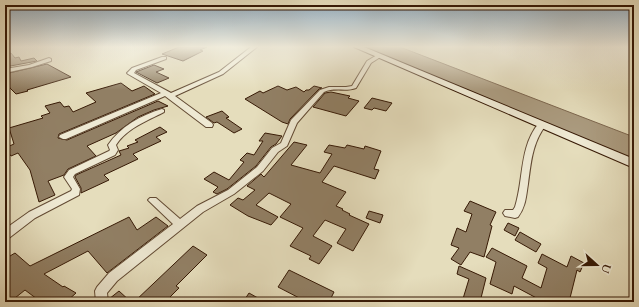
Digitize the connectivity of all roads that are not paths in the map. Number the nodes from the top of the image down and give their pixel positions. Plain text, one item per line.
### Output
1 (45, 61) edge
2 (155, 61) edge
3 (236, 61) edge
4 (370, 61) edge
5 (392, 61) edge
6 (5, 71) edge
7 (168, 94) junction
8 (162, 111) dead end
9 (209, 125) dead end
10 (542, 125) junction
11 (63, 137) dead end
12 (634, 164) edge
13 (153, 200) dead end
14 (508, 213) dead end
15 (180, 225) junction
16 (5, 235) edge
17 (102, 302) edge

1 - 6 street
2 - 7 street
3 - 7 street
4 - 15 street
5 - 10 street
7 - 9 street
7 - 11 street
8 - 16 street
10 - 12 street
10 - 14 street
13 - 15 street
15 - 17 street

